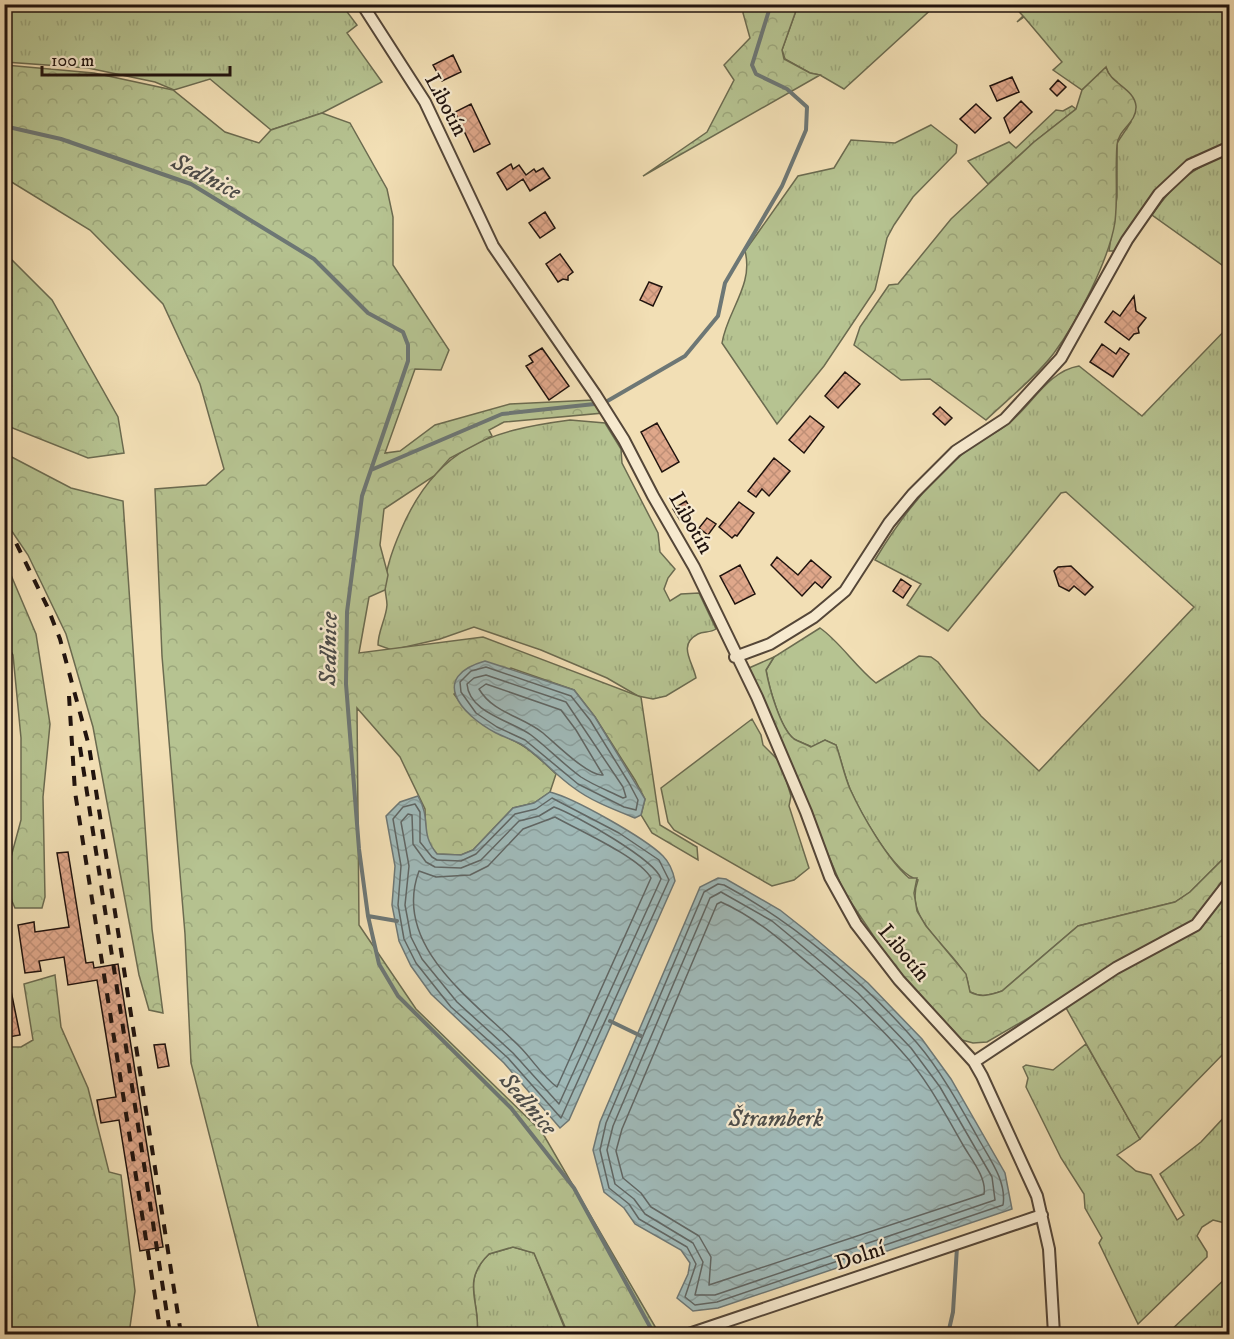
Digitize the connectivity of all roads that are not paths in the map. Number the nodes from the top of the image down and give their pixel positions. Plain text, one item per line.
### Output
1 (362, 4) edge
2 (1230, 147) edge
3 (735, 657) junction
4 (1230, 881) edge
5 (974, 1062) junction
6 (1042, 1215) junction
7 (689, 1335) edge
8 (1054, 1335) edge

1 - 3 street, Libotín
2 - 3 street
3 - 5 street, Libotín
4 - 5 street
5 - 6 street, Libotín
6 - 7 street, Dolní
6 - 8 street, Libotín

